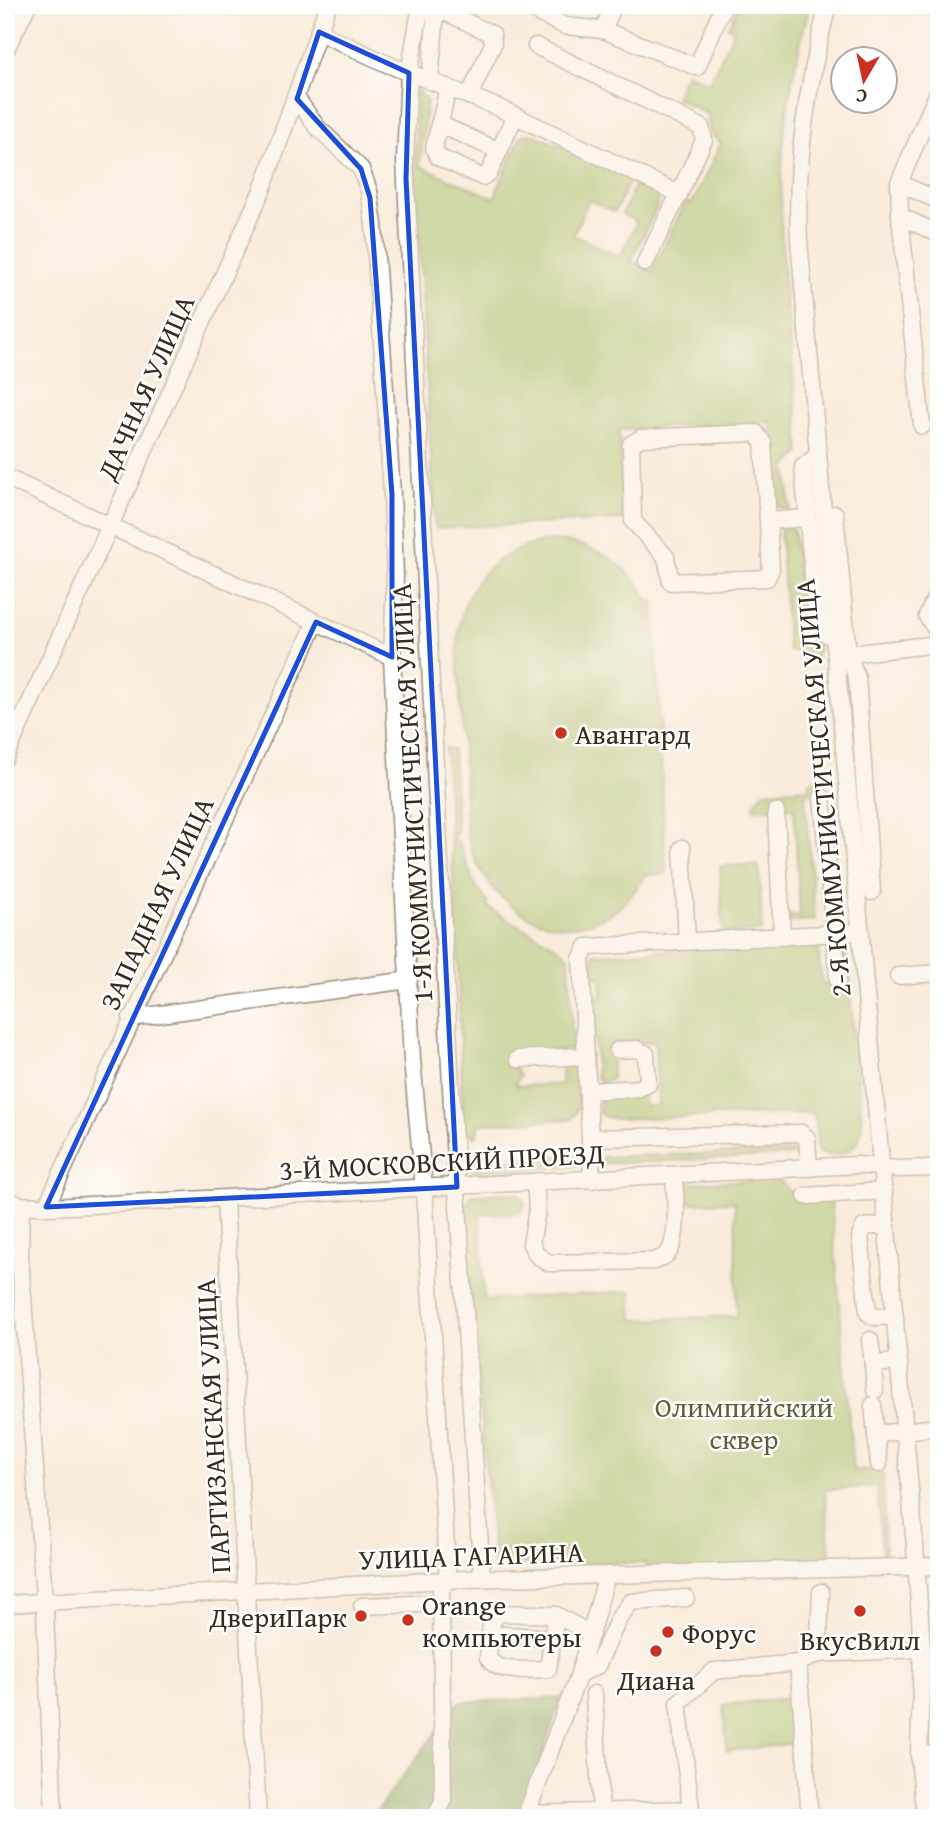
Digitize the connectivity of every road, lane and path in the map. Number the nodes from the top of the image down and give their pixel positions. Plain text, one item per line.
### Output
1 (28, 5) edge
2 (328, 5) edge
3 (522, 5) edge
4 (614, 5) edge
5 (724, 5) edge
6 (828, 5) edge
7 (425, 8) edge
8 (603, 30) junction
9 (319, 32) junction
10 (536, 46) dead end
11 (5, 51) edge
12 (410, 73) junction
13 (430, 81) junction
14 (448, 88) junction
15 (939, 90) edge
16 (469, 96) junction
17 (296, 99) junction
18 (515, 116) junction
19 (439, 124) junction
20 (499, 151) junction
21 (899, 183) junction
22 (679, 194) junction
23 (939, 201) edge
24 (900, 216) junction
25 (939, 234) edge
26 (645, 263) dead end
27 (922, 426) dead end
28 (823, 450) junction
29 (5, 477) edge
30 (807, 518) junction
31 (768, 521) junction
32 (112, 528) junction
33 (939, 590) edge
34 (316, 622) junction
35 (939, 634) edge
36 (835, 638) junction
37 (939, 644) edge
38 (848, 654) junction
39 (392, 657) junction
40 (5, 758) edge
41 (822, 797) dead end
42 (849, 799) junction
43 (776, 812) dead end
44 (823, 817) junction
45 (682, 848) dead end
46 (872, 892) dead end
47 (861, 932) junction
48 (834, 935) junction
49 (782, 937) junction
50 (687, 941) junction
51 (939, 973) edge
52 (898, 976) dead end
53 (409, 980) junction
54 (838, 980) dead end
55 (131, 1018) junction
56 (618, 1050) dead end
57 (586, 1056) junction
58 (519, 1059) dead end
59 (588, 1091) junction
60 (590, 1138) junction
61 (881, 1167) junction
62 (939, 1167) edge
63 (809, 1168) junction
64 (674, 1175) junction
65 (592, 1180) junction
66 (535, 1183) junction
67 (457, 1187) junction
68 (425, 1189) junction
69 (884, 1191) junction
70 (806, 1196) dead end
71 (225, 1199) junction
72 (13, 1202) edge
73 (46, 1207) junction
74 (887, 1225) junction
75 (895, 1316) junction
76 (870, 1340) dead end
77 (899, 1362) junction
78 (873, 1364) junction
79 (939, 1427) edge
80 (905, 1432) junction
81 (876, 1434) junction
82 (879, 1464) dead end
83 (939, 1566) edge
84 (916, 1568) junction
85 (607, 1576) junction
86 (482, 1578) junction
87 (448, 1580) junction
88 (248, 1590) junction
89 (821, 1592) dead end
90 (686, 1598) dead end
91 (45, 1601) junction
92 (441, 1603) junction
93 (5, 1604) edge
94 (362, 1605) dead end
95 (556, 1615) junction
96 (490, 1634) junction
97 (591, 1634) junction
98 (553, 1638) junction
99 (922, 1649) junction
100 (818, 1654) junction
101 (798, 1662) junction
102 (579, 1674) junction
103 (594, 1695) dead end
104 (939, 1754) edge
105 (919, 1755) junction
106 (601, 1812) junction
107 (526, 1816) edge
108 (54, 1818) edge
109 (258, 1818) edge
110 (435, 1818) edge
111 (810, 1818) edge
112 (925, 1818) edge

1 - 11 street
2 - 9 street, ДАЧНАЯ УЛИЦА
3 - 8 street
4 - 8 street
5 - 8 street
6 - 28 street, 2-Я КОММУНИСТИЧЕСКАЯ УЛИЦА
7 - 12 street, 1-Я КОММУНИСТИЧЕСКАЯ УЛИЦА
7 - 13 street
7 - 16 street
9 - 12 street
9 - 17 street, ДАЧНАЯ УЛИЦА
10 - 22 street
12 - 13 street
12 - 67 street, 1-Я КОММУНИСТИЧЕСКАЯ УЛИЦА
13 - 14 street
14 - 16 street
14 - 19 street
15 - 21 street
16 - 18 street
17 - 32 street, ДАЧНАЯ УЛИЦА
17 - 39 street
18 - 20 street
18 - 22 street
19 - 20 street
19 - 20 street
21 - 23 street
21 - 24 street
22 - 26 street
24 - 25 street
24 - 27 street
28 - 30 street
28 - 36 street, 2-Я КОММУНИСТИЧЕСКАЯ УЛИЦА
28 - 38 street
29 - 32 street
30 - 31 street
30 - 36 street
31 - 31 street
32 - 34 street
32 - 40 street, ДАЧНАЯ УЛИЦА
33 - 35 street
34 - 39 street
34 - 55 street, ЗАПАДНАЯ УЛИЦА
36 - 42 street, 2-Я КОММУНИСТИЧЕСКАЯ УЛИЦА
37 - 38 street
38 - 46 street
39 - 53 street
41 - 44 street
42 - 44 street
42 - 47 street, 2-Я КОММУНИСТИЧЕСКАЯ УЛИЦА
43 - 49 street
44 - 48 street
45 - 50 street
47 - 48 street
47 - 61 street, 2-Я КОММУНИСТИЧЕСКАЯ УЛИЦА
48 - 49 street
48 - 54 street
49 - 50 street
50 - 57 street
51 - 52 street
53 - 55 street
53 - 68 street
55 - 73 street, ЗАПАДНАЯ УЛИЦА
56 - 59 street
57 - 58 street
57 - 59 street
59 - 60 street
60 - 63 street
60 - 65 street
61 - 62 street, 3-Й МОСКОВСКИЙ ПРОЕЗД
61 - 63 street, 3-Й МОСКОВСКИЙ ПРОЕЗД
61 - 69 street, 2-Я КОММУНИСТИЧЕСКАЯ УЛИЦА
63 - 64 street, 3-Й МОСКОВСКИЙ ПРОЕЗД
64 - 65 street, 3-Й МОСКОВСКИЙ ПРОЕЗД
64 - 66 street
65 - 66 street, 3-Й МОСКОВСКИЙ ПРОЕЗД
66 - 67 street, 3-Й МОСКОВСКИЙ ПРОЕЗД
67 - 68 street, 3-Й МОСКОВСКИЙ ПРОЕЗД
67 - 86 street, 1-Я КОММУНИСТИЧЕСКАЯ УЛИЦА
68 - 71 street, 3-Й МОСКОВСКИЙ ПРОЕЗД
68 - 87 street
69 - 70 street
69 - 74 street, 2-Я КОММУНИСТИЧЕСКАЯ УЛИЦА
71 - 73 street, 3-Й МОСКОВСКИЙ ПРОЕЗД
71 - 88 street, ПАРТИЗАНСКАЯ УЛИЦА
72 - 73 street, 3-Й МОСКОВСКИЙ ПРОЕЗД
72 - 91 street
74 - 75 street, 2-Я КОММУНИСТИЧЕСКАЯ УЛИЦА
74 - 75 street
75 - 77 street, 2-Я КОММУНИСТИЧЕСКАЯ УЛИЦА
76 - 78 street
77 - 78 street
77 - 80 street, 2-Я КОММУНИСТИЧЕСКАЯ УЛИЦА
78 - 81 street
79 - 80 street
80 - 81 street
80 - 84 street, 2-Я КОММУНИСТИЧЕСКАЯ УЛИЦА
81 - 82 street
83 - 84 street, УЛИЦА ГАГАРИНА
84 - 85 street, УЛИЦА ГАГАРИНА
84 - 99 street, 2-Я КОММУНИСТИЧЕСКАЯ УЛИЦА
85 - 86 street, УЛИЦА ГАГАРИНА
85 - 97 street
86 - 87 street, УЛИЦА ГАГАРИНА
87 - 88 street, УЛИЦА ГАГАРИНА
87 - 92 street
88 - 91 street, УЛИЦА ГАГАРИНА
88 - 109 street, ПАРТИЗАНСКАЯ УЛИЦА
89 - 100 street
90 - 102 street
91 - 93 street, УЛИЦА ГАГАРИНА
91 - 108 street
92 - 94 street
92 - 110 street
95 - 96 street
95 - 97 street
95 - 98 street
96 - 98 street
96 - 98 street
97 - 102 street
99 - 100 street
99 - 105 street, 2-Я КОММУНИСТИЧЕСКАЯ УЛИЦА
100 - 101 street
101 - 106 street
101 - 111 street
102 - 107 street
103 - 106 street
104 - 105 street
105 - 112 street, 2-Я КОММУНИСТИЧЕСКАЯ УЛИЦА
106 - 107 street

